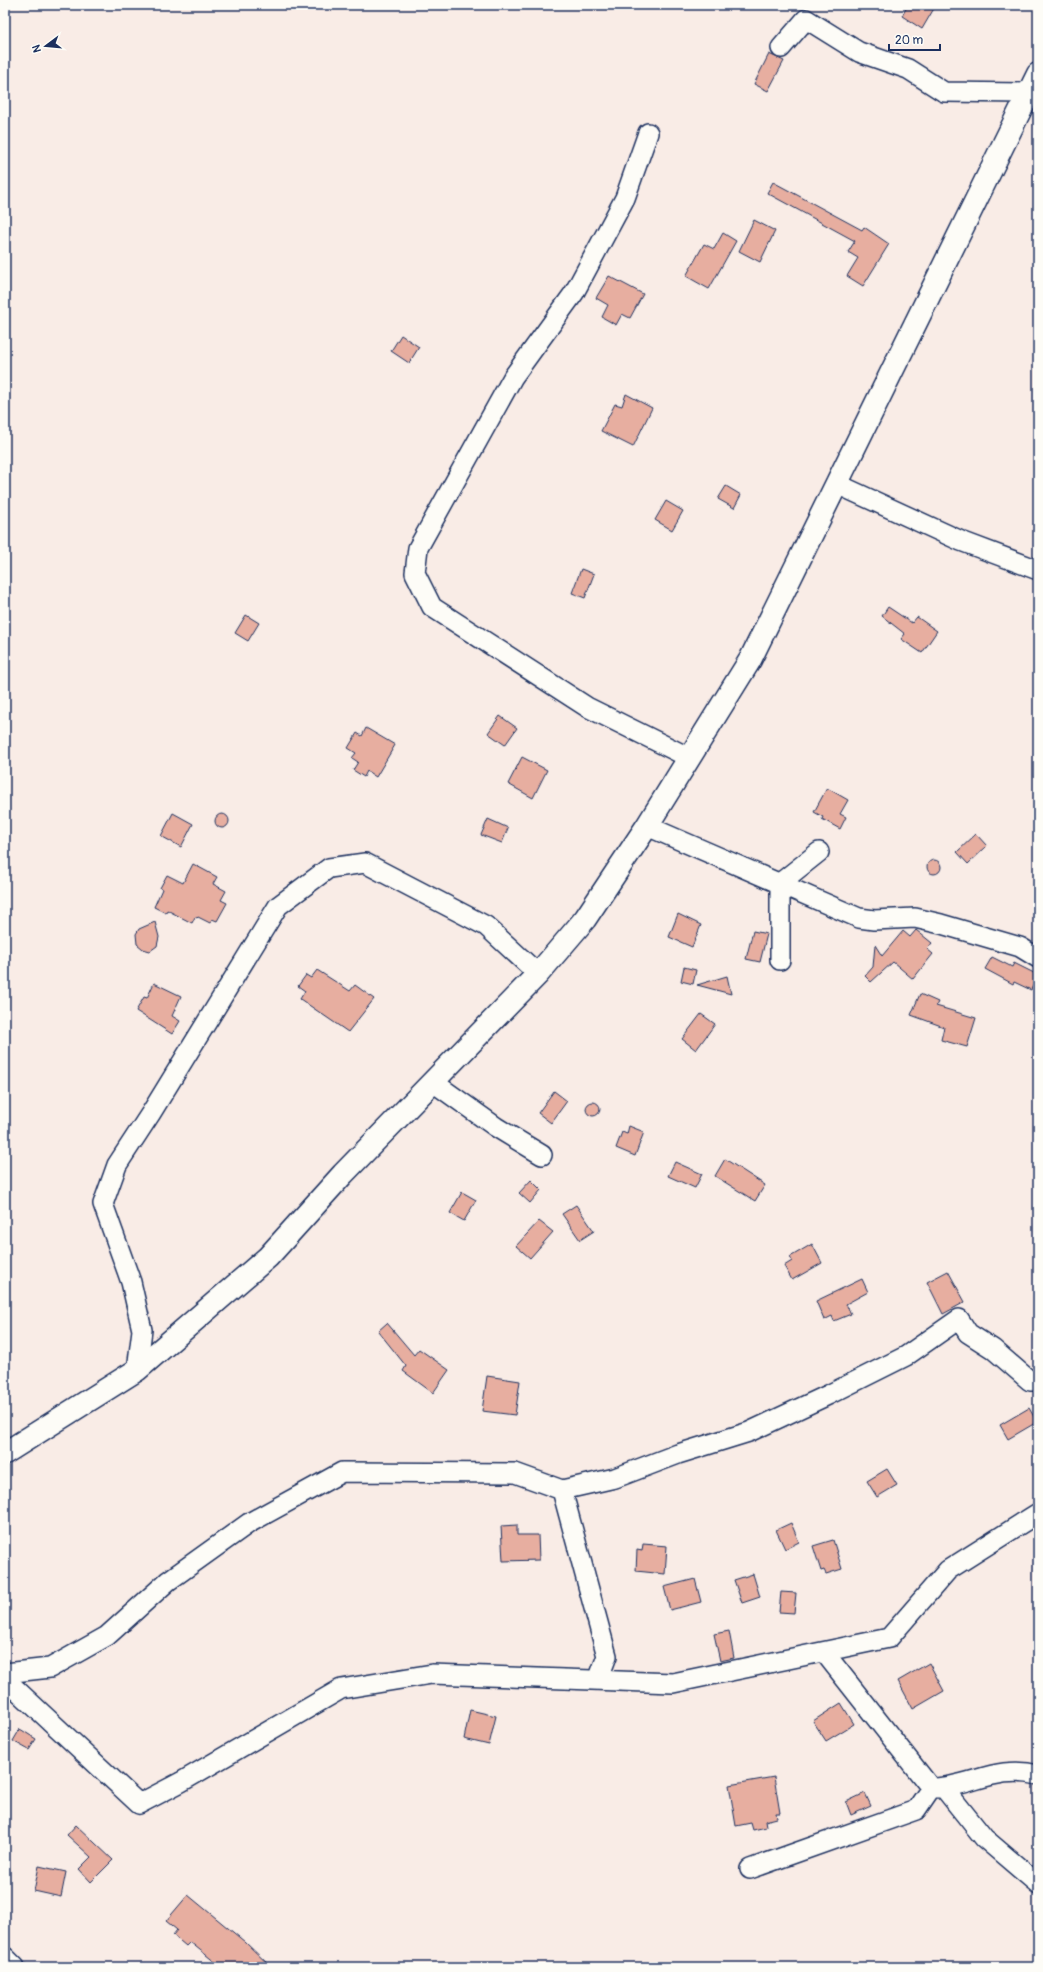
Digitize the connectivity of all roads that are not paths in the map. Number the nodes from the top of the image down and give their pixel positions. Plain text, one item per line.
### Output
1 (781, 48) dead end
2 (1034, 84) edge
3 (648, 133) dead end
4 (837, 484) junction
5 (1038, 570) edge
6 (690, 758) junction
7 (647, 826) junction
8 (819, 852) dead end
9 (780, 883) junction
10 (1038, 958) edge
11 (780, 960) dead end
12 (538, 974) junction
13 (433, 1082) junction
14 (542, 1155) dead end
15 (137, 1370) junction
16 (1038, 1382) edge
17 (5, 1453) edge
18 (562, 1490) junction
19 (1038, 1513) edge
20 (824, 1652) junction
21 (5, 1673) edge
22 (5, 1679) edge
23 (598, 1680) junction
24 (1038, 1775) edge
25 (937, 1788) junction
26 (750, 1869) dead end
27 (1038, 1884) edge
28 (5, 1956) edge
29 (16, 1967) edge

1 - 2 street
2 - 4 street
3 - 6 street
4 - 5 street
4 - 6 street
6 - 7 street
7 - 9 street
7 - 12 street
8 - 9 street
9 - 10 street
9 - 11 street
12 - 13 street
12 - 15 street
13 - 14 street
13 - 15 street
15 - 17 street
16 - 18 street
18 - 21 street
18 - 23 street
19 - 20 street
20 - 23 street
20 - 25 street
22 - 23 street
24 - 25 street
25 - 26 street
25 - 27 street
28 - 29 street

